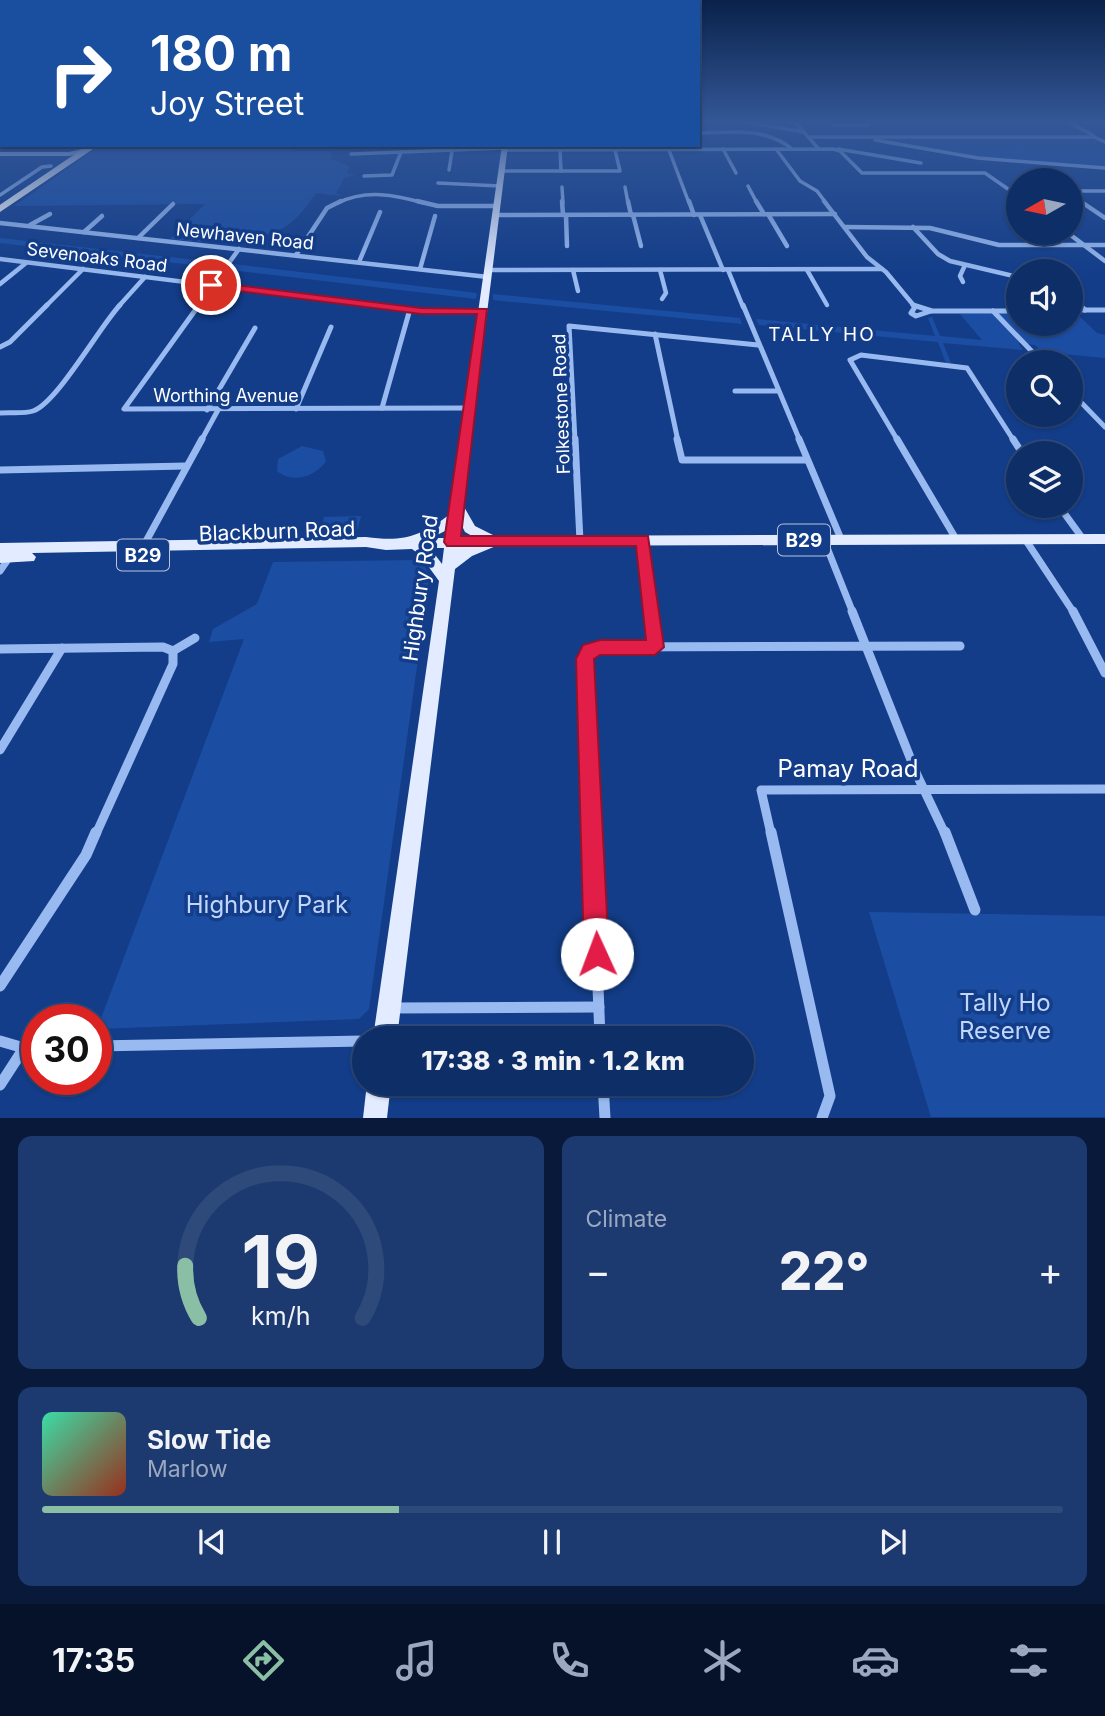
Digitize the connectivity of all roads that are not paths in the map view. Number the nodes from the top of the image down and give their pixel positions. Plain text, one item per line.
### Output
1 (33, 173) edge
2 (42, 173) edge
3 (50, 173) edge
4 (393, 173) edge
5 (502, 173) edge
6 (677, 173) edge
7 (794, 173) edge
8 (985, 173) edge
9 (364, 176) dead end
10 (439, 183) dead end
11 (500, 186) junction
12 (748, 186) dead end
13 (562, 187) dead end
14 (625, 187) dead end
15 (1006, 188) edge
16 (1105, 191) edge
17 (1083, 192) edge
18 (0, 194) edge
19 (1083, 202) edge
20 (173, 204) dead end
21 (2, 206) edge
22 (497, 210) junction
23 (380, 212) dead end
24 (50, 214) dead end
25 (766, 214) junction
26 (835, 214) junction
27 (564, 215) junction
28 (632, 215) junction
29 (694, 215) junction
30 (700, 215) junction
31 (102, 216) dead end
32 (435, 216) dead end
33 (1105, 218) edge
34 (0, 223) edge
35 (30, 226) junction
36 (845, 228) junction
37 (913, 228) junction
38 (84, 232) junction
39 (138, 238) junction
40 (1084, 245) junction
41 (1105, 245) edge
42 (568, 246) dead end
43 (641, 246) dead end
44 (787, 246) dead end
45 (239, 249) junction
46 (296, 255) junction
47 (0, 259) edge
48 (1105, 261) edge
49 (359, 262) junction
50 (26, 263) junction
51 (965, 265) junction
52 (420, 269) junction
53 (883, 269) junction
54 (86, 270) junction
55 (573, 270) junction
56 (660, 270) junction
57 (725, 270) junction
58 (807, 270) junction
59 (488, 273) junction
60 (1006, 274) edge
61 (145, 277) junction
62 (963, 282) dead end
63 (0, 284) edge
64 (212, 285) junction
65 (578, 291) dead end
66 (662, 299) dead end
67 (827, 305) dead end
68 (1083, 307) edge
69 (410, 309) junction
70 (1086, 310) joint
71 (1105, 310) edge
72 (483, 311) junction
73 (993, 311) junction
74 (1006, 311) edge
75 (331, 327) dead end
76 (255, 328) dead end
77 (655, 334) junction
78 (758, 345) junction
79 (2, 346) edge
80 (1030, 350) edge
81 (735, 391) dead end
82 (777, 391) junction
83 (1083, 404) edge
84 (382, 408) junction
85 (470, 408) junction
86 (296, 409) junction
87 (207, 410) junction
88 (218, 410) junction
89 (0, 413) edge
90 (1105, 427) edge
91 (1014, 441) edge
92 (806, 460) junction
93 (186, 467) junction
94 (0, 470) edge
95 (457, 511) junction
96 (1068, 518) edge
97 (1105, 538) edge
98 (956, 539) junction
99 (1025, 539) junction
100 (1083, 539) junction
101 (643, 540) junction
102 (824, 540) junction
103 (841, 540) junction
104 (500, 541) junction
105 (580, 541) junction
106 (452, 542) junction
107 (408, 544) junction
108 (142, 550) junction
109 (6, 553) edge
110 (0, 571) edge
111 (449, 573) junction
112 (195, 638) dead end
113 (960, 646) dead end
114 (655, 647) junction
115 (867, 647) junction
116 (62, 648) junction
117 (0, 649) edge
118 (173, 651) junction
119 (1105, 673) edge
120 (0, 750) edge
121 (925, 789) junction
122 (1105, 789) edge
123 (975, 910) dead end
124 (0, 986) edge
125 (598, 1007) junction
126 (389, 1009) junction
127 (387, 1026) edge
128 (599, 1026) edge
129 (0, 1041) edge
130 (352, 1041) edge
131 (21, 1046) edge
132 (112, 1046) edge
133 (21, 1059) edge
134 (0, 1085) edge
135 (377, 1096) edge
136 (604, 1096) edge
137 (374, 1118) edge
138 (605, 1118) edge
139 (822, 1118) edge

1 - 18 street
2 - 21 highway
3 - 21 highway
4 - 9 street
5 - 11 main road, Highbury Road
6 - 29 street
7 - 26 street
8 - 15 street
10 - 11 street
11 - 22 main road, Highbury Road
12 - 25 street
13 - 27 street
14 - 28 street
16 - 17 street
19 - 33 street
20 - 39 street
22 - 27 street
22 - 46 street
22 - 59 main road, Highbury Road
23 - 49 street
24 - 35 street
25 - 26 street
25 - 30 street
25 - 44 street
26 - 36 street
27 - 28 street
27 - 42 street
28 - 29 street
28 - 43 street
29 - 30 street
30 - 57 street
31 - 38 street
32 - 52 street
34 - 35 street, Newhaven Road
35 - 38 street, Newhaven Road
36 - 37 street
36 - 53 street
37 - 40 street
37 - 51 street
38 - 39 street, Newhaven Road
39 - 45 street, Newhaven Road
40 - 41 street
40 - 48 street
45 - 46 street, Newhaven Road
45 - 64 street, Worthing Avenue
46 - 49 street, Newhaven Road
47 - 50 street, Sevenoaks Road
49 - 52 street, Newhaven Road
50 - 54 street, Sevenoaks Road
50 - 63 street
51 - 60 street
51 - 62 street
52 - 59 street, Newhaven Road
53 - 58 street, Newhaven Road
53 - 73 street
54 - 61 street, Sevenoaks Road
54 - 79 street
55 - 56 street, Newhaven Road
55 - 59 street, Newhaven Road
55 - 65 street
56 - 57 street, Newhaven Road
56 - 66 street
57 - 58 street, Newhaven Road
57 - 78 street
58 - 67 street
59 - 72 main road, Highbury Road
61 - 64 street, Sevenoaks Road
61 - 89 street
64 - 69 street, Sevenoaks Road
64 - 87 street, Worthing Avenue
68 - 70 street
69 - 72 street, Sevenoaks Road
69 - 84 street
70 - 71 street
72 - 85 main road, Highbury Road
73 - 74 street
73 - 80 street
75 - 86 street
76 - 87 street
77 - 78 street, Folkestone Road
77 - 92 street
77 - 105 street, Folkestone Road
78 - 82 street
81 - 82 street
82 - 92 street
83 - 90 street
84 - 85 street, Worthing Avenue
84 - 86 street, Worthing Avenue
85 - 95 main road, Highbury Road
86 - 88 street, Worthing Avenue
87 - 88 street, Worthing Avenue
88 - 93 street
91 - 98 street
92 - 103 street
93 - 94 street
93 - 108 street
95 - 104 main road
95 - 106 main road, Highbury Road
95 - 107 main road
96 - 100 street
97 - 100 main road, Blackburn Road / B29
98 - 99 main road, Blackburn Road / B29
98 - 103 main road, Blackburn Road / B29
99 - 100 main road, Blackburn Road / B29
99 - 119 street
101 - 102 main road, Blackburn Road / B29
101 - 105 main road, Blackburn Road / B29
101 - 114 street
102 - 103 main road, Blackburn Road / B29
102 - 115 street
104 - 105 main road, Blackburn Road / B29
104 - 106 main road, Blackburn Road / B29
104 - 111 main road
106 - 107 main road, Blackburn Road / B29
106 - 111 main road, Highbury Road
107 - 108 main road, Blackburn Road / B29
107 - 111 main road
108 - 109 main road, Blackburn Road / B29
109 - 110 street
111 - 126 main road, Highbury Road
112 - 118 street
113 - 115 street
114 - 115 street
114 - 125 street
115 - 121 street
116 - 117 street
116 - 118 street
116 - 120 street
118 - 124 street
121 - 122 street, Pamay Road
121 - 123 street
121 - 139 street, Pamay Road
125 - 126 street
125 - 128 street
126 - 127 main road, Highbury Road
129 - 131 street
130 - 132 street
133 - 134 street
135 - 137 main road
136 - 138 street

